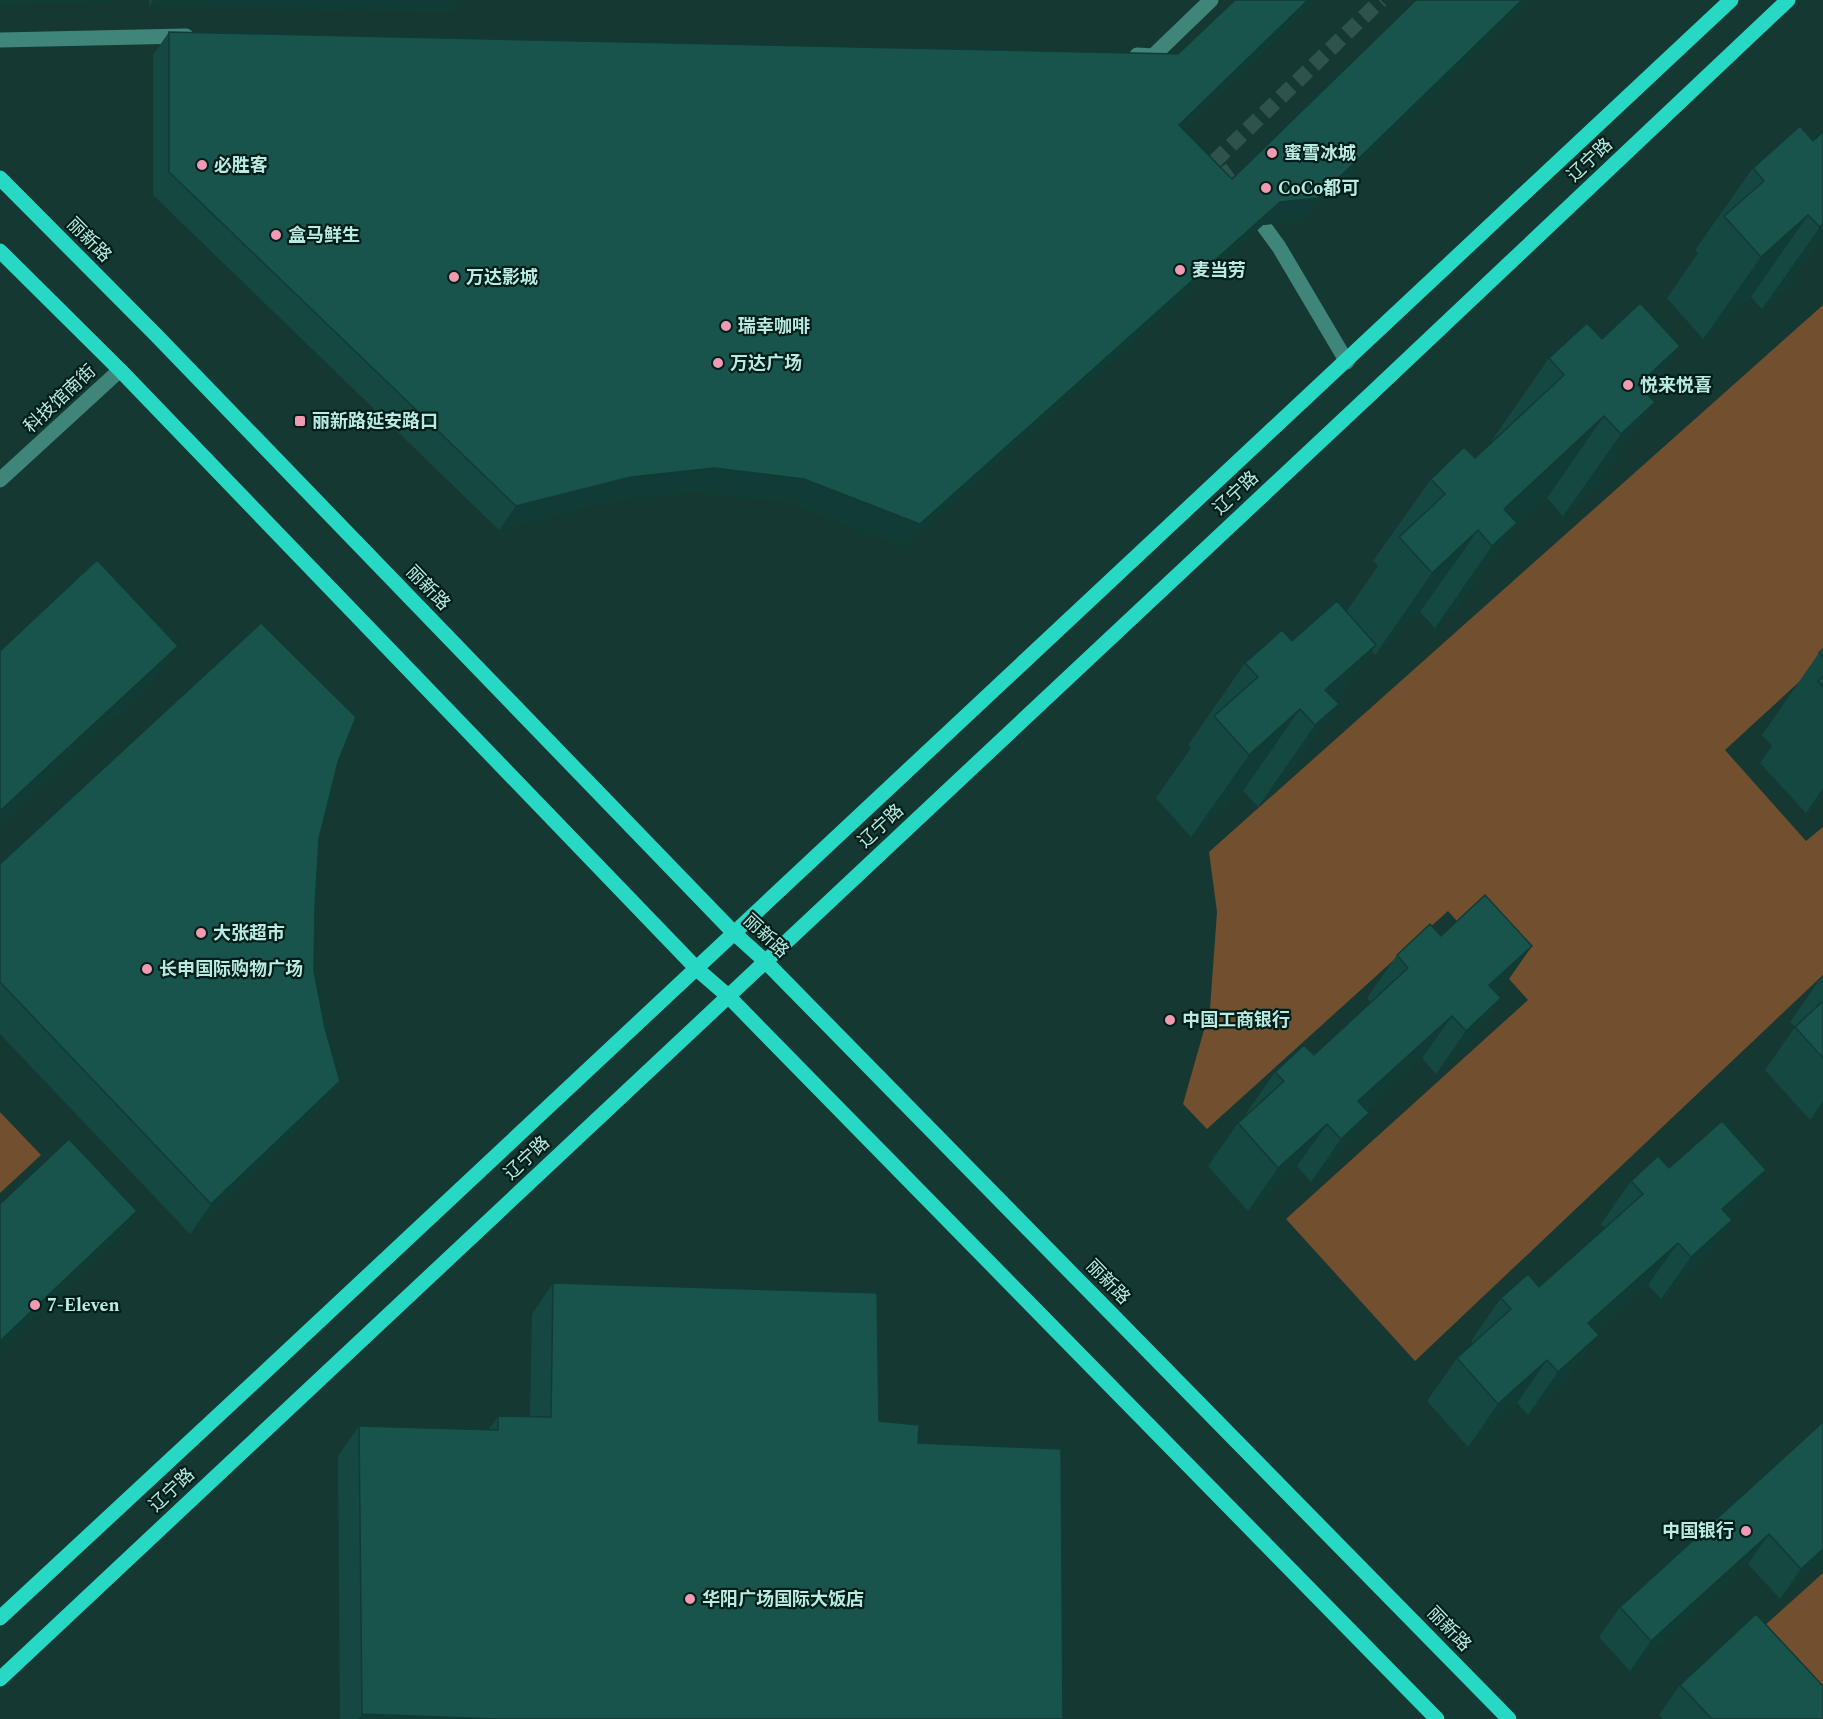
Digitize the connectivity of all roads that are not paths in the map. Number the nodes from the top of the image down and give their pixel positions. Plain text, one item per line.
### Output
1 (1211, 0) edge
2 (1731, 0) edge
3 (1788, 0) edge
4 (196, 36) edge
5 (0, 40) edge
6 (1117, 55) edge
7 (0, 178) edge
8 (1263, 225) edge
9 (0, 251) edge
10 (1347, 362) junction
11 (120, 370) junction
12 (0, 480) edge
13 (735, 934) junction
14 (765, 961) junction
15 (698, 970) junction
16 (728, 996) junction
17 (0, 1618) edge
18 (0, 1679) edge
19 (1437, 1719) edge
20 (1509, 1719) edge

1 - 6 street
2 - 10 main road, 辽宁路
3 - 14 main road, 辽宁路
4 - 5 street
7 - 13 main road, 丽新路
8 - 10 street
9 - 11 main road
10 - 13 main road, 辽宁路
11 - 12 street, 科技馆南街
11 - 15 main road
13 - 14 main road, 丽新路
13 - 15 main road, 辽宁路
14 - 16 main road, 辽宁路
14 - 20 main road, 丽新路
15 - 16 main road
15 - 17 main road, 辽宁路
16 - 18 main road, 辽宁路
16 - 19 main road

